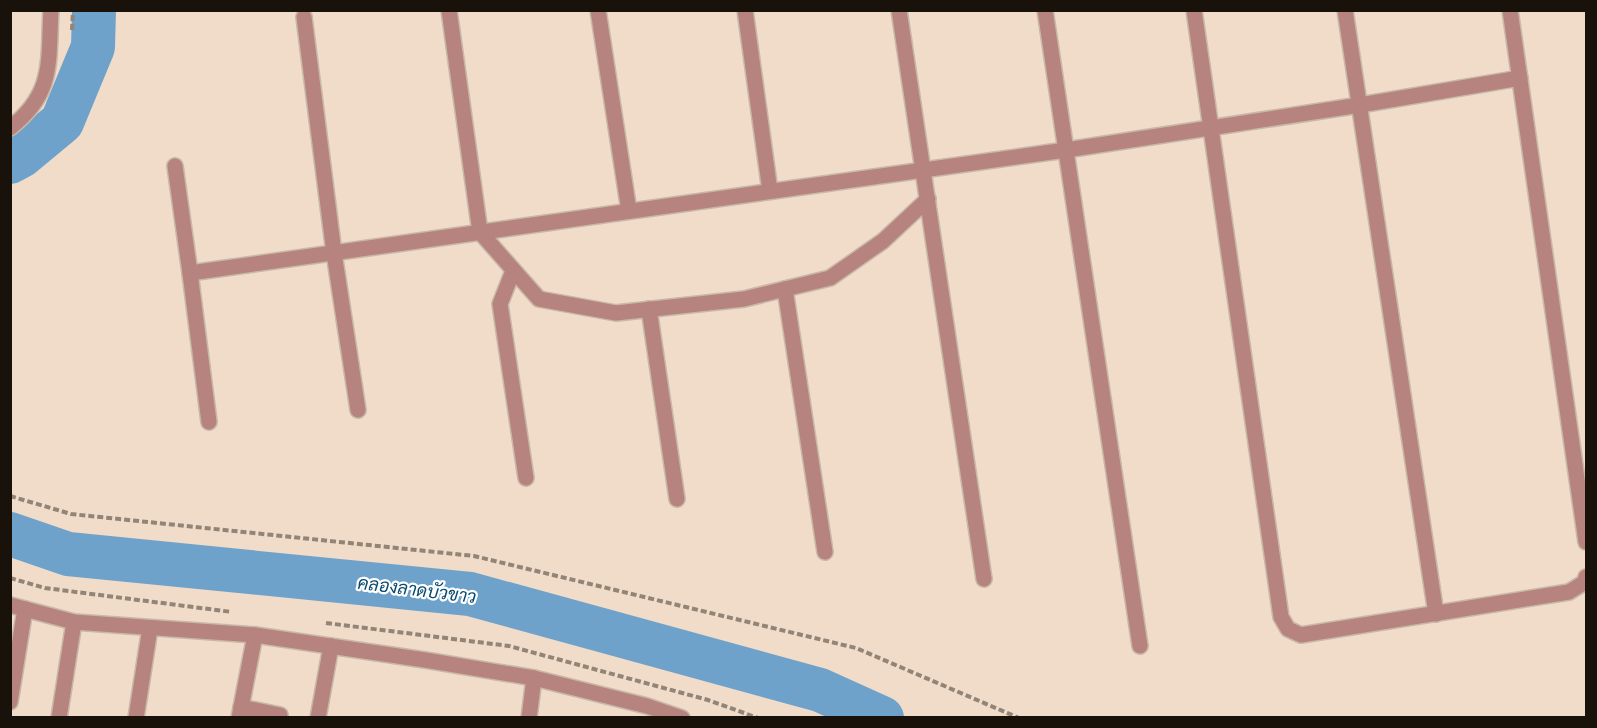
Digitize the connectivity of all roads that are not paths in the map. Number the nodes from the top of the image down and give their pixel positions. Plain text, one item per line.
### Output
1 (51, 10) edge
2 (449, 10) edge
3 (598, 10) edge
4 (745, 10) edge
5 (899, 10) edge
6 (1045, 10) edge
7 (1194, 10) edge
8 (1345, 10) edge
9 (1509, 10) edge
10 (304, 17) dead end
11 (1520, 78) junction
12 (1360, 105) junction
13 (10, 128) edge
14 (1211, 128) junction
15 (1066, 150) junction
16 (175, 166) dead end
17 (924, 170) junction
18 (770, 191) junction
19 (928, 199) junction
20 (629, 211) junction
21 (480, 232) junction
22 (334, 253) junction
23 (513, 270) junction
24 (190, 273) junction
25 (785, 289) junction
26 (649, 309) junction
27 (358, 410) dead end
28 (209, 422) dead end
29 (526, 478) dead end
30 (677, 499) dead end
31 (1587, 542) edge
32 (825, 552) dead end
33 (1587, 577) edge
34 (984, 579) dead end
35 (18, 607) edge
36 (1436, 614) junction
37 (75, 622) junction
38 (150, 628) junction
39 (255, 635) junction
40 (331, 646) junction
41 (1140, 646) dead end
42 (534, 678) junction
43 (10, 702) edge
44 (240, 712) edge
45 (645, 712) edge
46 (280, 715) dead end
47 (59, 717) edge
48 (136, 717) edge
49 (318, 717) edge
50 (529, 717) edge
51 (682, 717) edge

1 - 13 street
2 - 21 street
3 - 20 street
4 - 18 street
5 - 17 street
6 - 15 street
7 - 14 street
8 - 12 street
9 - 11 street
10 - 22 street
11 - 12 street
11 - 31 street
12 - 14 street
12 - 36 street
14 - 15 street
14 - 36 street
15 - 17 street
15 - 41 street
16 - 24 street
17 - 18 street
17 - 19 street
18 - 20 street
19 - 25 street
19 - 34 street
20 - 21 street
21 - 22 street
21 - 23 street
22 - 24 street
22 - 27 street
23 - 26 street
23 - 29 street
24 - 28 street
25 - 26 street
25 - 32 street
26 - 30 street
33 - 36 street
35 - 37 street
35 - 43 street
37 - 38 street
37 - 47 street
38 - 39 street
38 - 48 street
39 - 40 street
39 - 44 street
40 - 42 street
40 - 49 street
42 - 45 street
42 - 50 street
44 - 46 street
45 - 51 street

